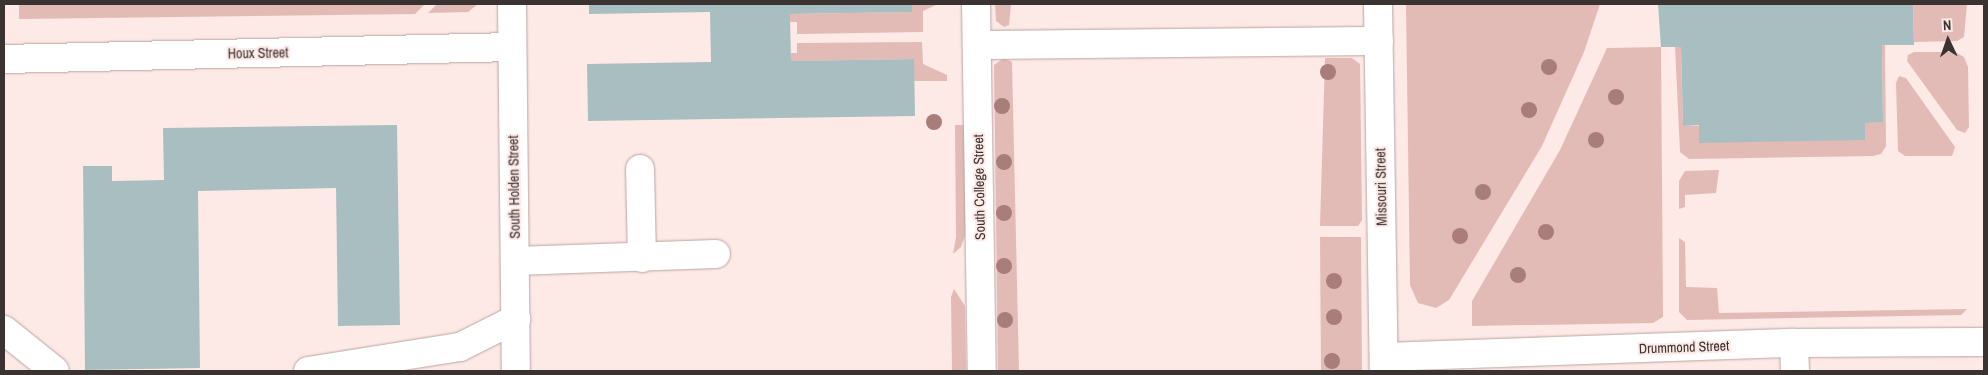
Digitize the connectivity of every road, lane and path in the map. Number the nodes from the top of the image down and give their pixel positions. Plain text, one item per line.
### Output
1 (512, 4) edge
2 (976, 4) edge
3 (1378, 4) edge
4 (1379, 41) junction
5 (977, 46) junction
6 (512, 47) junction
7 (4, 59) edge
8 (640, 169) dead end
9 (716, 254) dead end
10 (642, 258) junction
11 (515, 260) junction
12 (516, 319) junction
13 (4, 330) edge
14 (1984, 342) edge
15 (1794, 343) junction
16 (1580, 361) edge
17 (1384, 364) edge
18 (55, 371) edge
19 (308, 371) edge
20 (516, 371) edge
21 (982, 371) edge
22 (1795, 371) edge

1 - 6 street, South Holden Street
2 - 5 street, South College Street
3 - 4 street, Missouri Street
4 - 5 street
4 - 17 street, Missouri Street
5 - 21 street, South College Street
6 - 7 street, Houx Street
6 - 11 street, South Holden Street
8 - 10 street
9 - 10 street
10 - 11 street
11 - 12 street, South Holden Street
12 - 19 street
12 - 20 street, South Holden Street
13 - 18 street
14 - 15 street, Drummond Street
15 - 16 street, Drummond Street
15 - 22 street
16 - 17 street, Drummond Street

